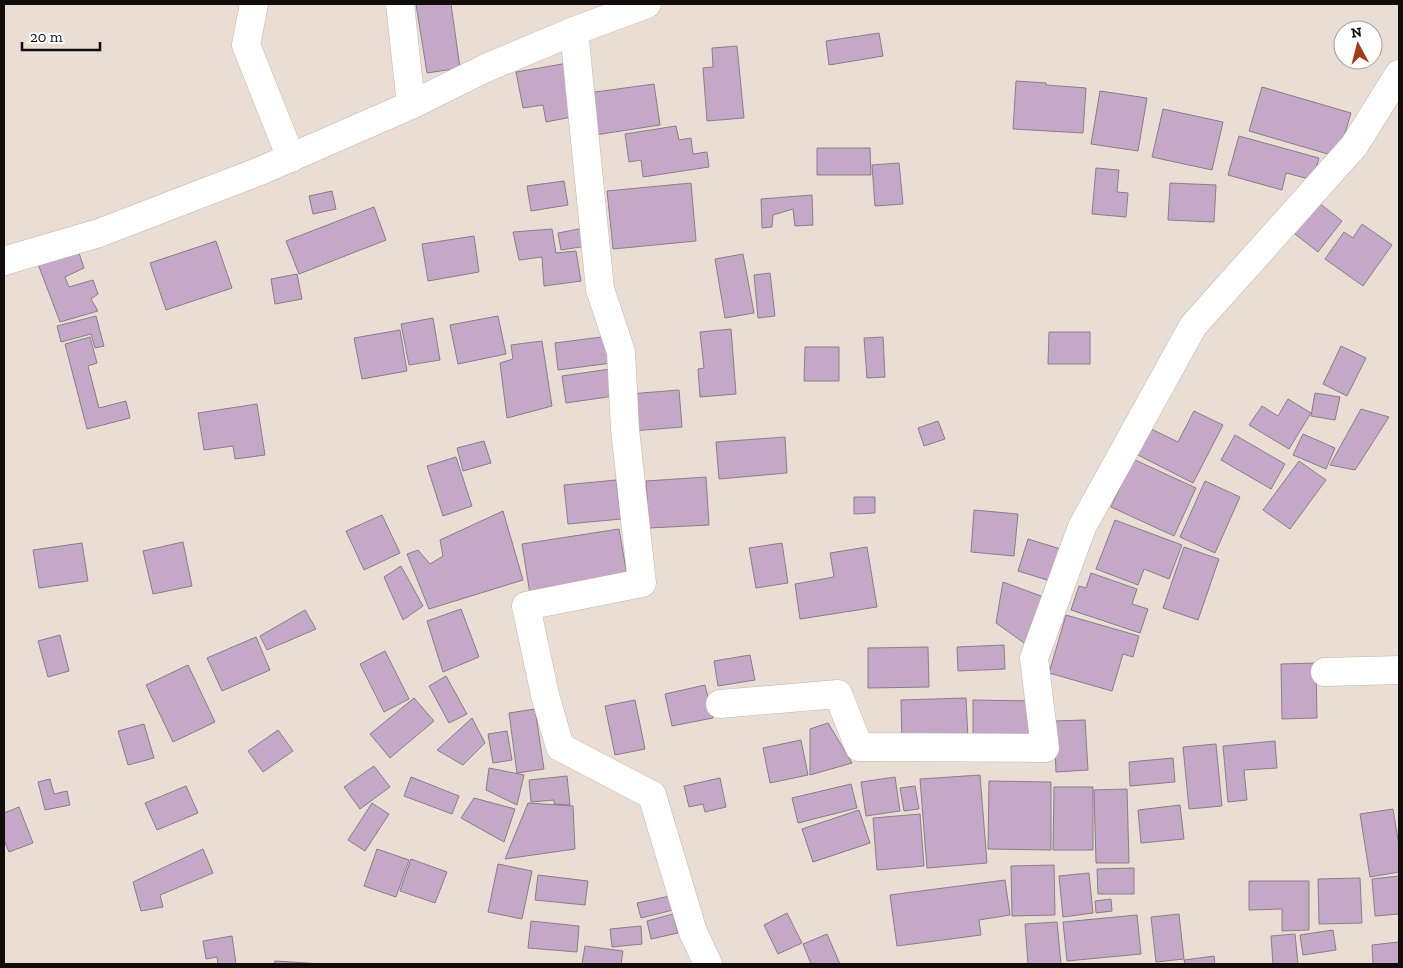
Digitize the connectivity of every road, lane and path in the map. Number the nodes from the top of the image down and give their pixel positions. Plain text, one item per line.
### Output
1 (254, 4) edge
2 (400, 4) edge
3 (647, 4) edge
4 (574, 31) junction
5 (1399, 74) edge
6 (411, 104) junction
7 (290, 158) junction
8 (4, 260) edge
9 (1399, 670) edge
10 (1325, 672) dead end
11 (720, 704) dead end
12 (708, 964) edge

1 - 7 street
2 - 6 street
3 - 4 street
4 - 6 street
4 - 12 street
5 - 11 street
6 - 7 street
7 - 8 street
9 - 10 street

